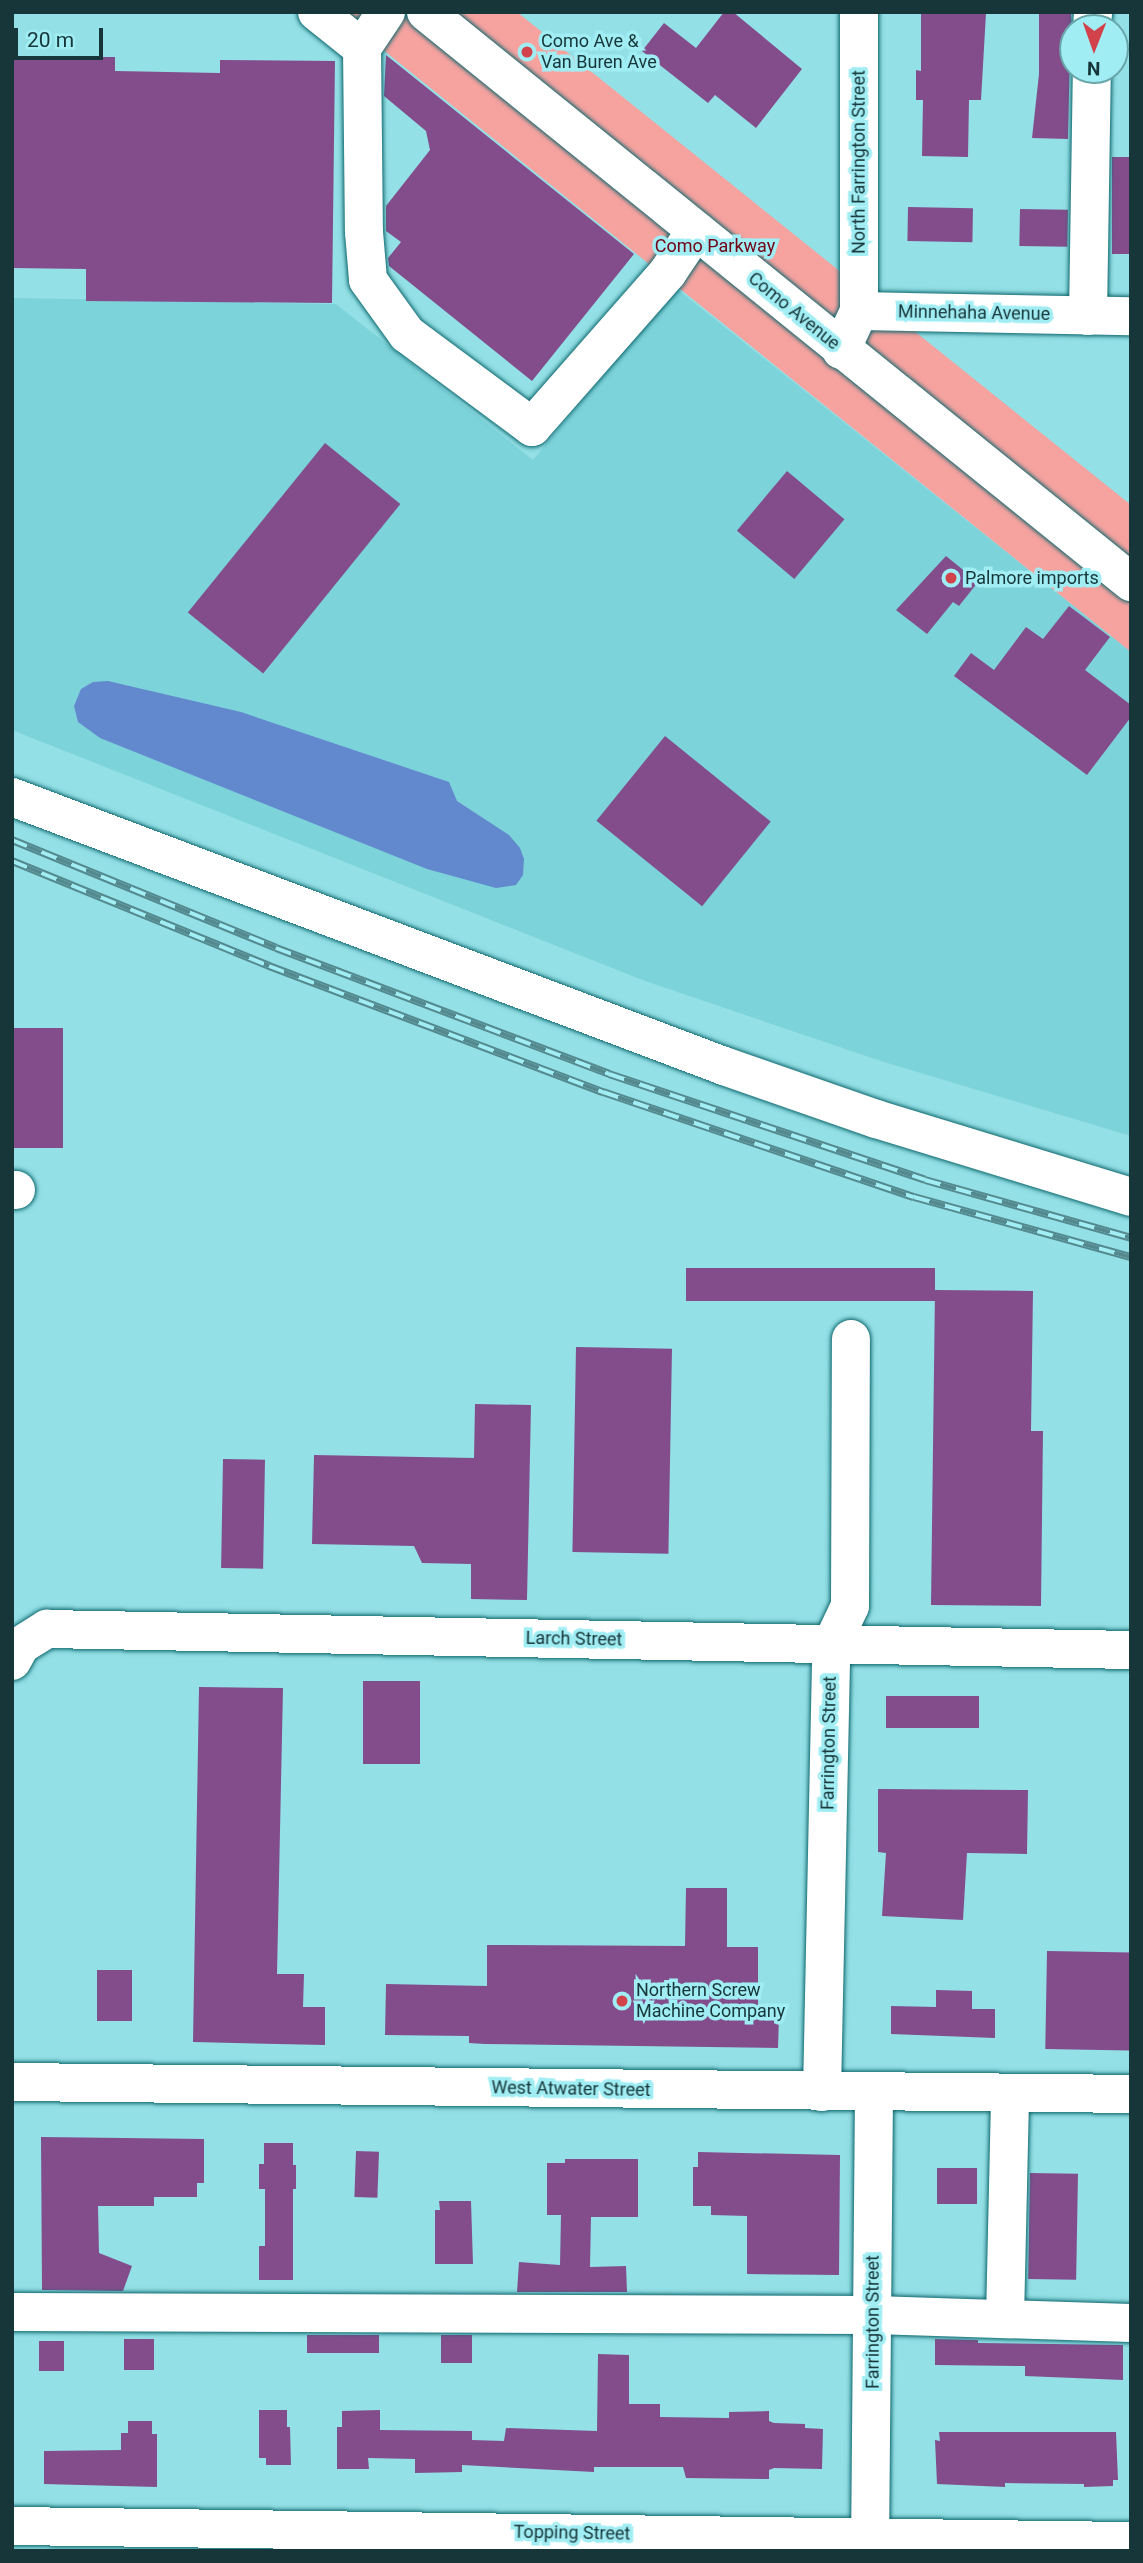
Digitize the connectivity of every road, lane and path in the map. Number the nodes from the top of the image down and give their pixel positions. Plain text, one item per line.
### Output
1 (317, 12) edge
2 (386, 12) edge
3 (426, 12) edge
4 (859, 12) edge
5 (362, 48) junction
6 (1092, 84) edge
7 (696, 230) junction
8 (859, 311) junction
9 (1088, 316) junction
10 (1131, 316) edge
11 (841, 349) junction
12 (1131, 582) edge
13 (12, 797) edge
14 (1131, 1198) edge
15 (851, 1339) dead end
16 (831, 1646) junction
17 (1131, 1650) edge
18 (17, 1653) edge
19 (12, 2082) edge
20 (822, 2092) junction
21 (874, 2093) junction
22 (1010, 2094) junction
23 (1131, 2095) edge
24 (12, 2312) edge
25 (874, 2315) junction
26 (1005, 2319) junction
27 (1131, 2323) edge
28 (12, 2526) edge
29 (1131, 2541) edge
30 (871, 2544) edge

1 - 5 street
2 - 5 street
3 - 7 street, Como Avenue
4 - 8 street, North Farrington Street
5 - 7 street
6 - 9 street
7 - 11 street, Como Avenue
8 - 9 street, Minnehaha Avenue
8 - 11 street
9 - 10 street, Minnehaha Avenue
11 - 12 street, Como Avenue
13 - 14 street
15 - 16 street
16 - 17 street, Larch Street
16 - 18 street, Larch Street
16 - 20 street, Farrington Street
19 - 20 street, West Atwater Street
20 - 21 street, West Atwater Street
21 - 22 street, West Atwater Street
21 - 25 street, Farrington Street
22 - 23 street, West Atwater Street
22 - 26 street
24 - 25 street
25 - 26 street
25 - 30 street, Farrington Street
26 - 27 street
28 - 30 street, Topping Street
29 - 30 street, Topping Street

